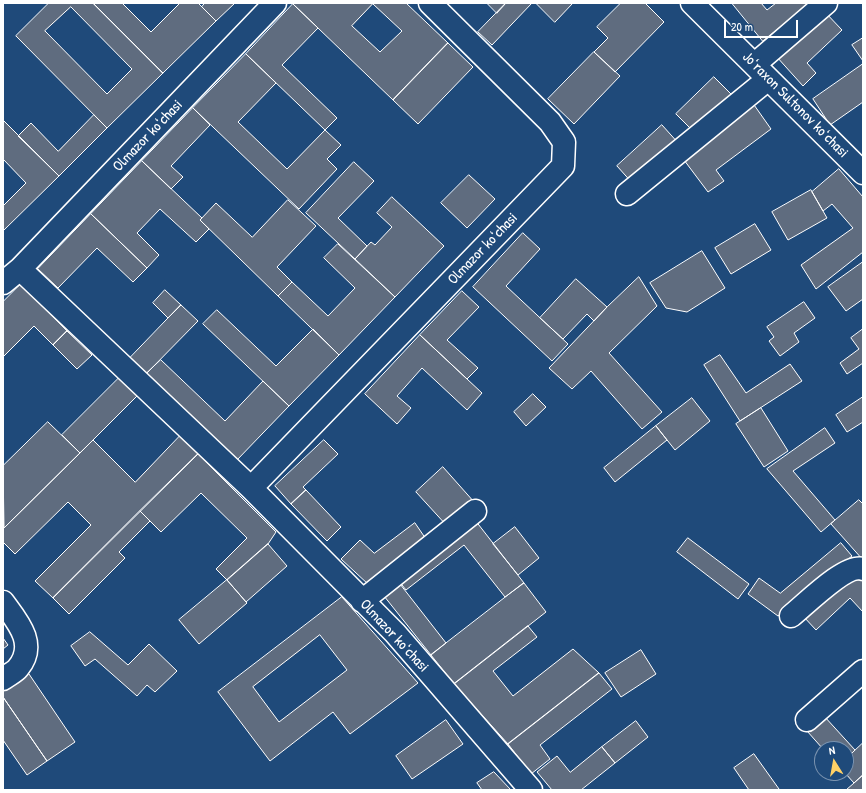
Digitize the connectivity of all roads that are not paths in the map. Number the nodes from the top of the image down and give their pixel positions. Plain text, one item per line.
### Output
1 (275, 3) edge
2 (430, 3) edge
3 (692, 3) edge
4 (826, 3) edge
5 (761, 72) junction
6 (863, 173) edge
7 (627, 194) dead end
8 (20, 269) junction
9 (3, 284) edge
10 (251, 488) junction
11 (475, 512) dead end
12 (863, 569) edge
13 (362, 601) junction
14 (3, 602) edge
15 (791, 616) dead end
16 (863, 671) edge
17 (3, 679) edge
18 (807, 720) dead end
19 (531, 790) edge

1 - 8 street, Olmazor koʻchasi
2 - 10 street, Olmazor koʻchasi
3 - 5 street, Joʻraxon Sultonov koʻchasi
4 - 5 street
5 - 6 street, Joʻraxon Sultonov koʻchasi
5 - 7 street
8 - 9 street, Olmazor koʻchasi
8 - 10 street, Olmazor koʻchasi
10 - 13 street, Olmazor koʻchasi
11 - 13 street
12 - 15 street
13 - 19 street, Olmazor koʻchasi
14 - 17 street
16 - 18 street

